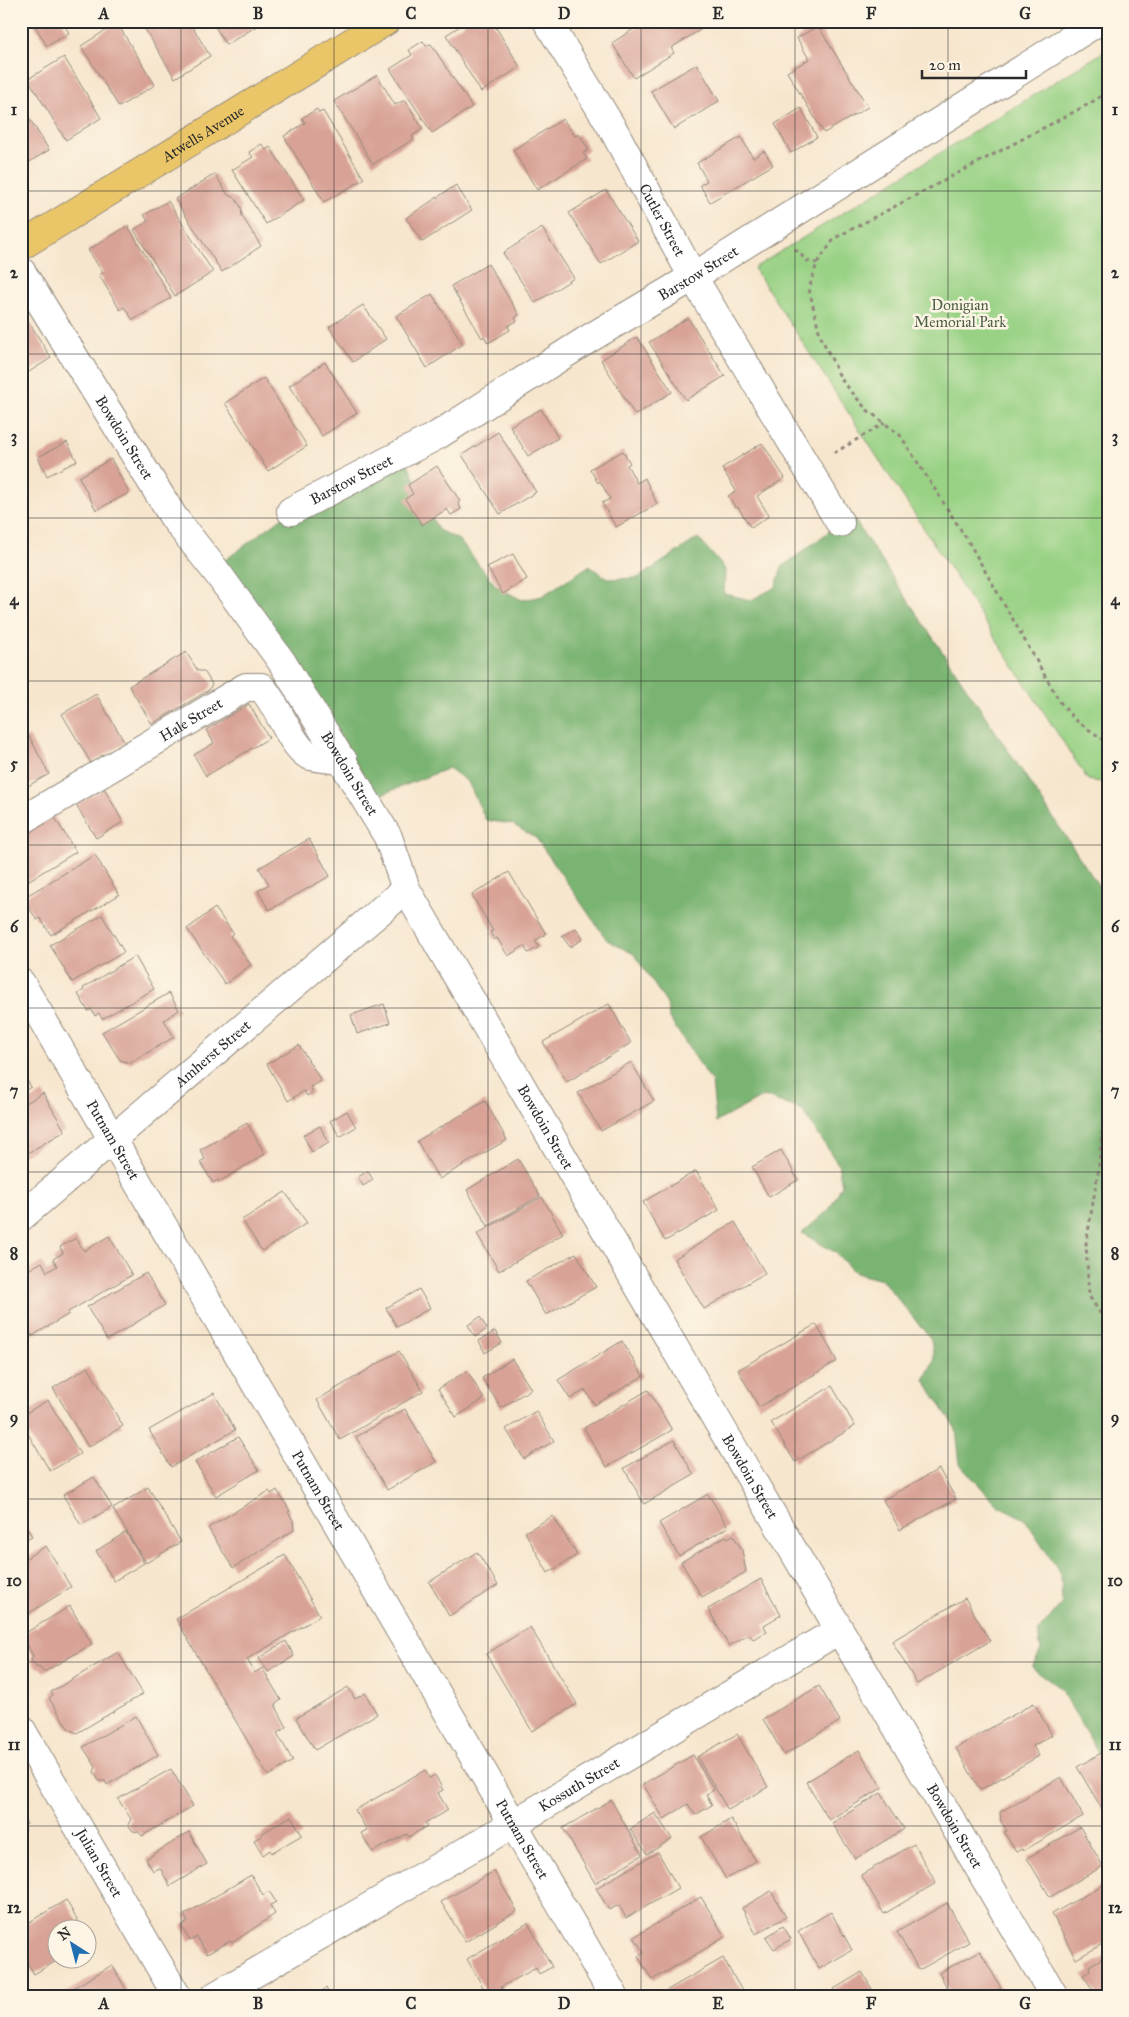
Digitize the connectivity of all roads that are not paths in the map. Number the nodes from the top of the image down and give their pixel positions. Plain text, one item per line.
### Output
1 (386, 21) edge
2 (547, 21) edge
3 (1099, 21) edge
4 (21, 246) edge
5 (21, 271) edge
6 (693, 277) junction
7 (292, 511) dead end
8 (840, 523) dead end
9 (343, 760) junction
10 (21, 821) edge
11 (406, 889) junction
12 (21, 984) edge
13 (112, 1139) junction
14 (21, 1217) edge
15 (838, 1630) junction
16 (21, 1729) edge
17 (513, 1824) junction
18 (177, 1996) edge
19 (215, 1996) edge
20 (614, 1996) edge
21 (1054, 1996) edge

1 - 4 main road, Atwells Avenue
2 - 6 street, Cutler Street
3 - 6 street, Barstow Street
5 - 9 street, Bowdoin Street
6 - 7 street, Barstow Street
6 - 8 street, Cutler Street
9 - 10 street, Hale Street
9 - 11 street, Bowdoin Street
11 - 13 street, Amherst Street
11 - 15 street, Bowdoin Street
12 - 13 street, Putnam Street
13 - 14 street, Amherst Street
13 - 17 street, Putnam Street
15 - 17 street, Kossuth Street
15 - 21 street, Bowdoin Street
16 - 18 street, Julian Street
17 - 19 street, Kossuth Street
17 - 20 street, Putnam Street

